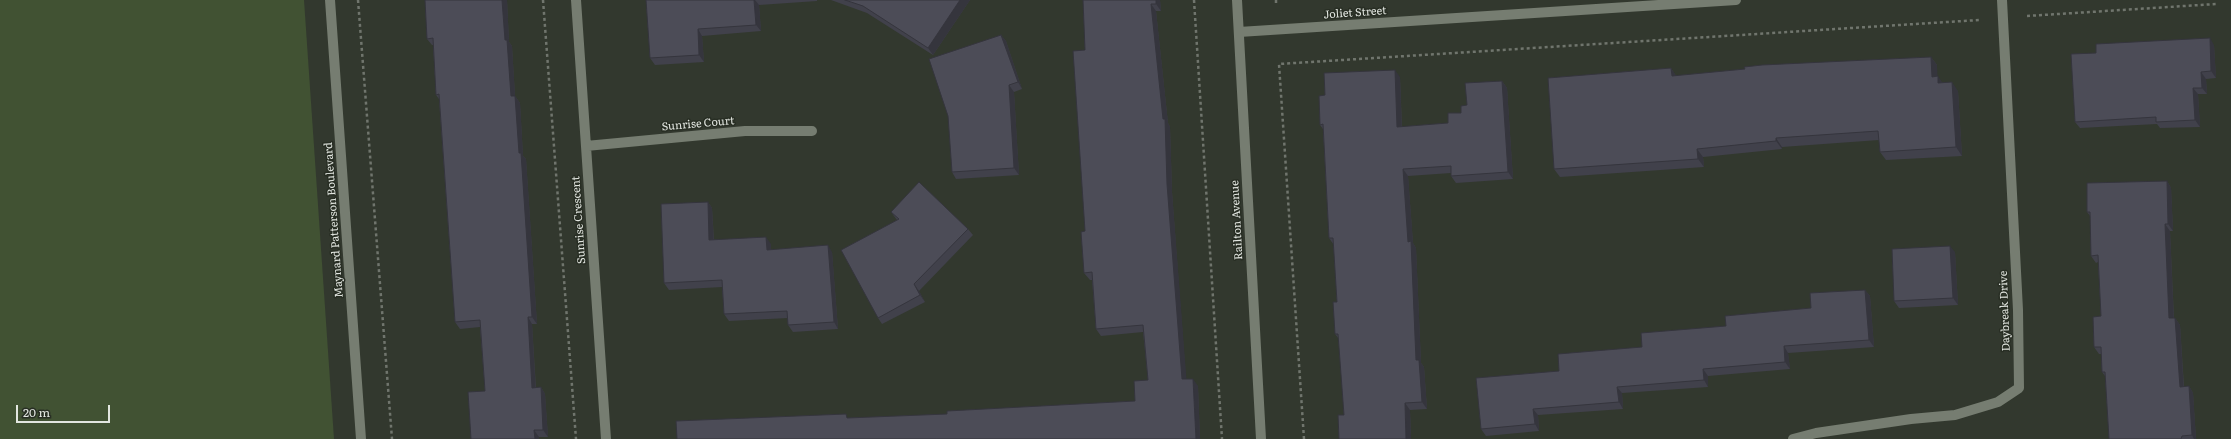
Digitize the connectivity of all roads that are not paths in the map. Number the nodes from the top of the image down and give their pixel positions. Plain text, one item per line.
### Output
1 (330, 0) edge
2 (576, 0) edge
3 (1237, 0) edge
4 (1736, 0) edge
5 (2002, 0) edge
6 (1239, 32) junction
7 (812, 131) dead end
8 (586, 146) junction
9 (361, 439) edge
10 (606, 439) edge
11 (1261, 439) edge
12 (1793, 439) edge

1 - 9 street, Maynard Patterson Boulevard
2 - 8 street, Sunrise Crescent
3 - 6 street, Railton Avenue
4 - 6 street, Joliet Street
5 - 12 street, Daybreak Drive
6 - 11 street, Railton Avenue
7 - 8 street, Sunrise Court
8 - 10 street, Sunrise Crescent

